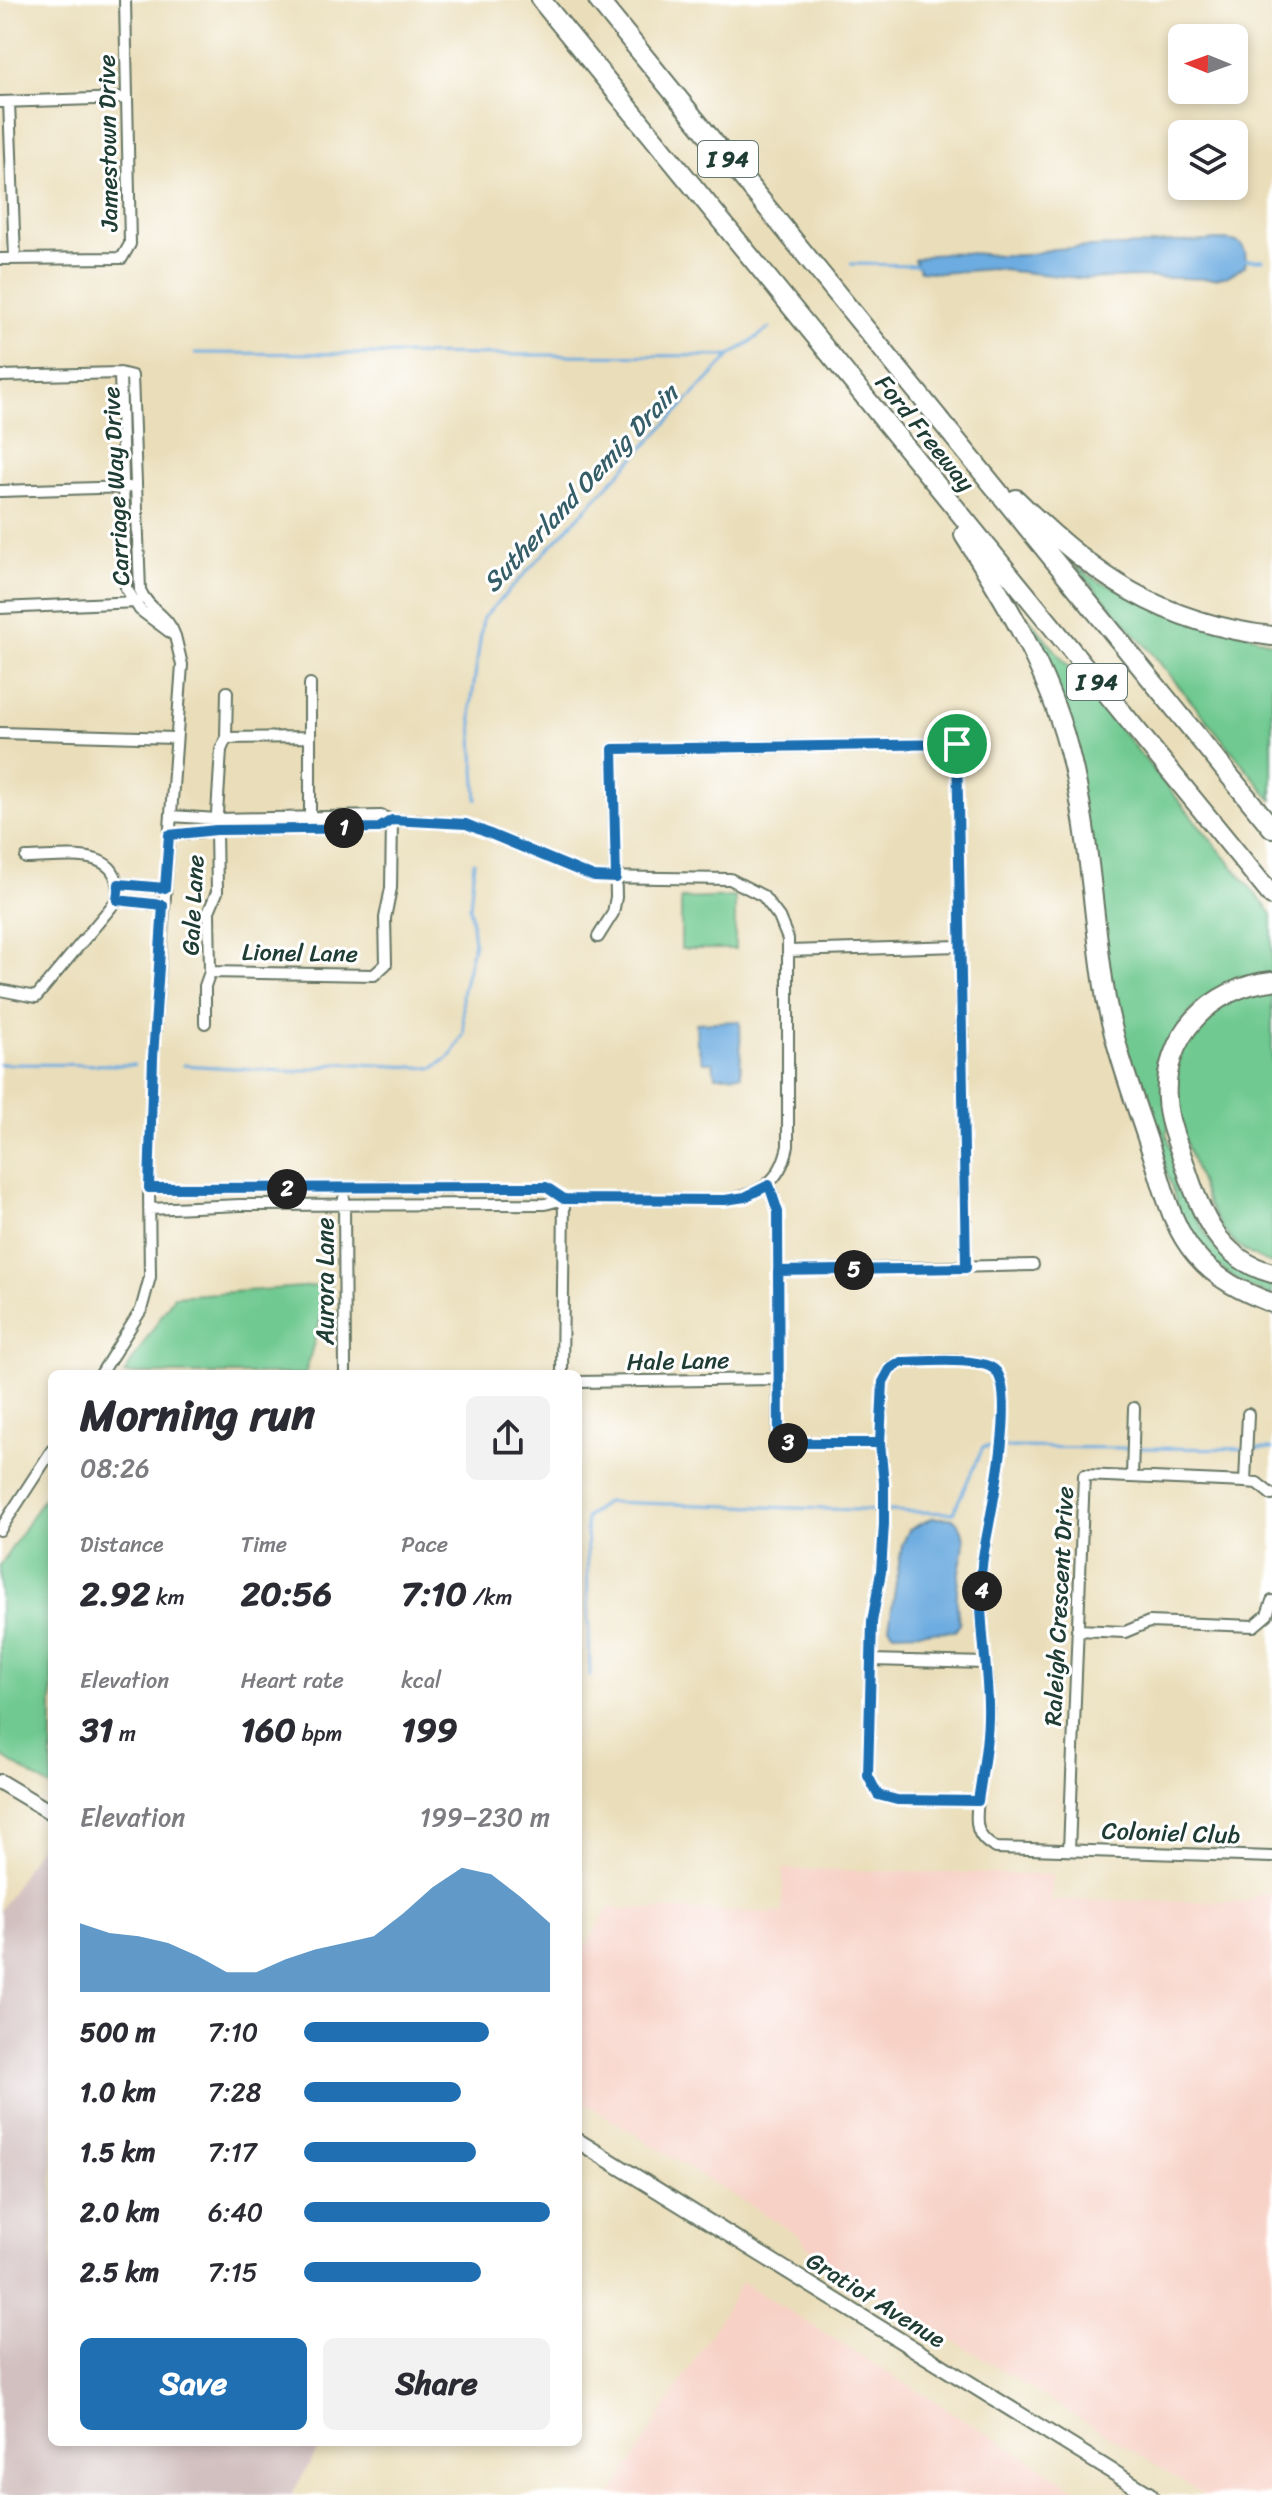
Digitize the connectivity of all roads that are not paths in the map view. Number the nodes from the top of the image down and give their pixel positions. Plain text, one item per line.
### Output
1 (125, 0) edge
2 (541, 0) edge
3 (598, 0) edge
4 (126, 98) junction
5 (5, 102) edge
6 (15, 258) junction
7 (0, 259) edge
8 (0, 376) edge
9 (946, 429) junction
10 (922, 468) junction
11 (129, 487) junction
12 (0, 491) edge
13 (139, 601) junction
14 (0, 608) edge
15 (1272, 636) edge
16 (310, 684) dead end
17 (227, 692) dead end
18 (0, 733) edge
19 (309, 737) junction
20 (175, 738) junction
21 (226, 738) junction
22 (171, 816) junction
23 (310, 817) junction
24 (392, 820) junction
25 (217, 824) junction
26 (1272, 828) edge
27 (311, 829) junction
28 (169, 835) junction
29 (26, 858) dead end
30 (616, 878) junction
31 (119, 884) junction
32 (165, 888) junction
33 (1272, 896) edge
34 (117, 900) junction
35 (163, 905) junction
36 (598, 937) dead end
37 (960, 946) junction
38 (788, 951) junction
39 (210, 972) junction
40 (1272, 981) edge
41 (0, 990) edge
42 (205, 1023) dead end
43 (769, 1185) junction
44 (149, 1188) junction
45 (344, 1188) junction
46 (564, 1199) junction
47 (344, 1203) junction
48 (149, 1209) junction
49 (1033, 1265) dead end
50 (966, 1268) junction
51 (778, 1271) junction
52 (1272, 1273) edge
53 (1272, 1303) edge
54 (104, 1370) edge
55 (345, 1370) edge
56 (562, 1370) edge
57 (778, 1379) junction
58 (582, 1382) edge
59 (1134, 1408) dead end
60 (1248, 1414) dead end
61 (779, 1443) junction
62 (880, 1443) junction
63 (778, 1455) dead end
64 (48, 1456) edge
65 (1132, 1477) junction
66 (1245, 1482) junction
67 (1272, 1495) edge
68 (0, 1530) edge
69 (1272, 1601) edge
70 (1077, 1630) junction
71 (871, 1660) junction
72 (986, 1663) junction
73 (0, 1782) edge
74 (978, 1801) junction
75 (48, 1811) edge
76 (1069, 1850) junction
77 (1272, 1857) edge
78 (582, 2143) edge
79 (1150, 2495) edge

1 - 4 street, Jamestown Drive
2 - 10 highway, Ford Freeway / I 94
3 - 9 highway, Ford Freeway / I 94
4 - 5 street
4 - 6 street, Jamestown Drive
5 - 6 street
6 - 7 street
8 - 11 street, Carriage Way Drive
9 - 15 highway
9 - 26 highway, Ford Freeway / I 94
10 - 33 highway, Ford Freeway / I 94
10 - 53 highway
11 - 12 street
11 - 13 street, Carriage Way Drive
13 - 14 street
13 - 20 street, Carriage Way Drive
16 - 19 street
17 - 21 street, Gale Lane
18 - 20 street
19 - 21 street
19 - 23 street
20 - 22 street, Carriage Way Drive
21 - 25 street, Gale Lane
22 - 25 street
22 - 28 street, Carriage Way Drive
23 - 24 street
23 - 25 street
23 - 27 street
24 - 27 street
24 - 30 street
24 - 39 street, Lionel Lane
25 - 27 street
25 - 28 street
25 - 39 street, Gale Lane
28 - 32 street, Carriage Way Drive
29 - 31 street
30 - 36 street
30 - 37 street
30 - 38 street
31 - 32 street
31 - 34 street
32 - 35 street, Carriage Way Drive
34 - 35 street
34 - 41 street
35 - 44 street, Carriage Way Drive
37 - 38 street
37 - 50 street
38 - 43 street
39 - 42 street, Gale Lane
40 - 52 highway
43 - 46 street
43 - 51 street
44 - 45 street
44 - 48 street, Carriage Way Drive
45 - 46 street
45 - 47 street, Aurora Lane
46 - 47 street
46 - 56 street
47 - 48 street
47 - 55 street, Aurora Lane
48 - 54 street, Carriage Way Drive
49 - 50 street
50 - 51 street
51 - 57 street
57 - 58 street, Hale Lane
57 - 61 street
59 - 65 street
60 - 66 street
61 - 62 street
61 - 63 street
62 - 71 street
62 - 72 street
64 - 68 street
65 - 66 street, Raleigh Crescent Drive
65 - 70 street, Raleigh Crescent Drive
66 - 67 street
69 - 70 street
70 - 76 street, Raleigh Crescent Drive
71 - 72 street
71 - 74 street
72 - 74 street
73 - 75 main road
74 - 76 street, Coloniel Club
76 - 77 street, Coloniel Club
78 - 79 main road, Gratiot Avenue

